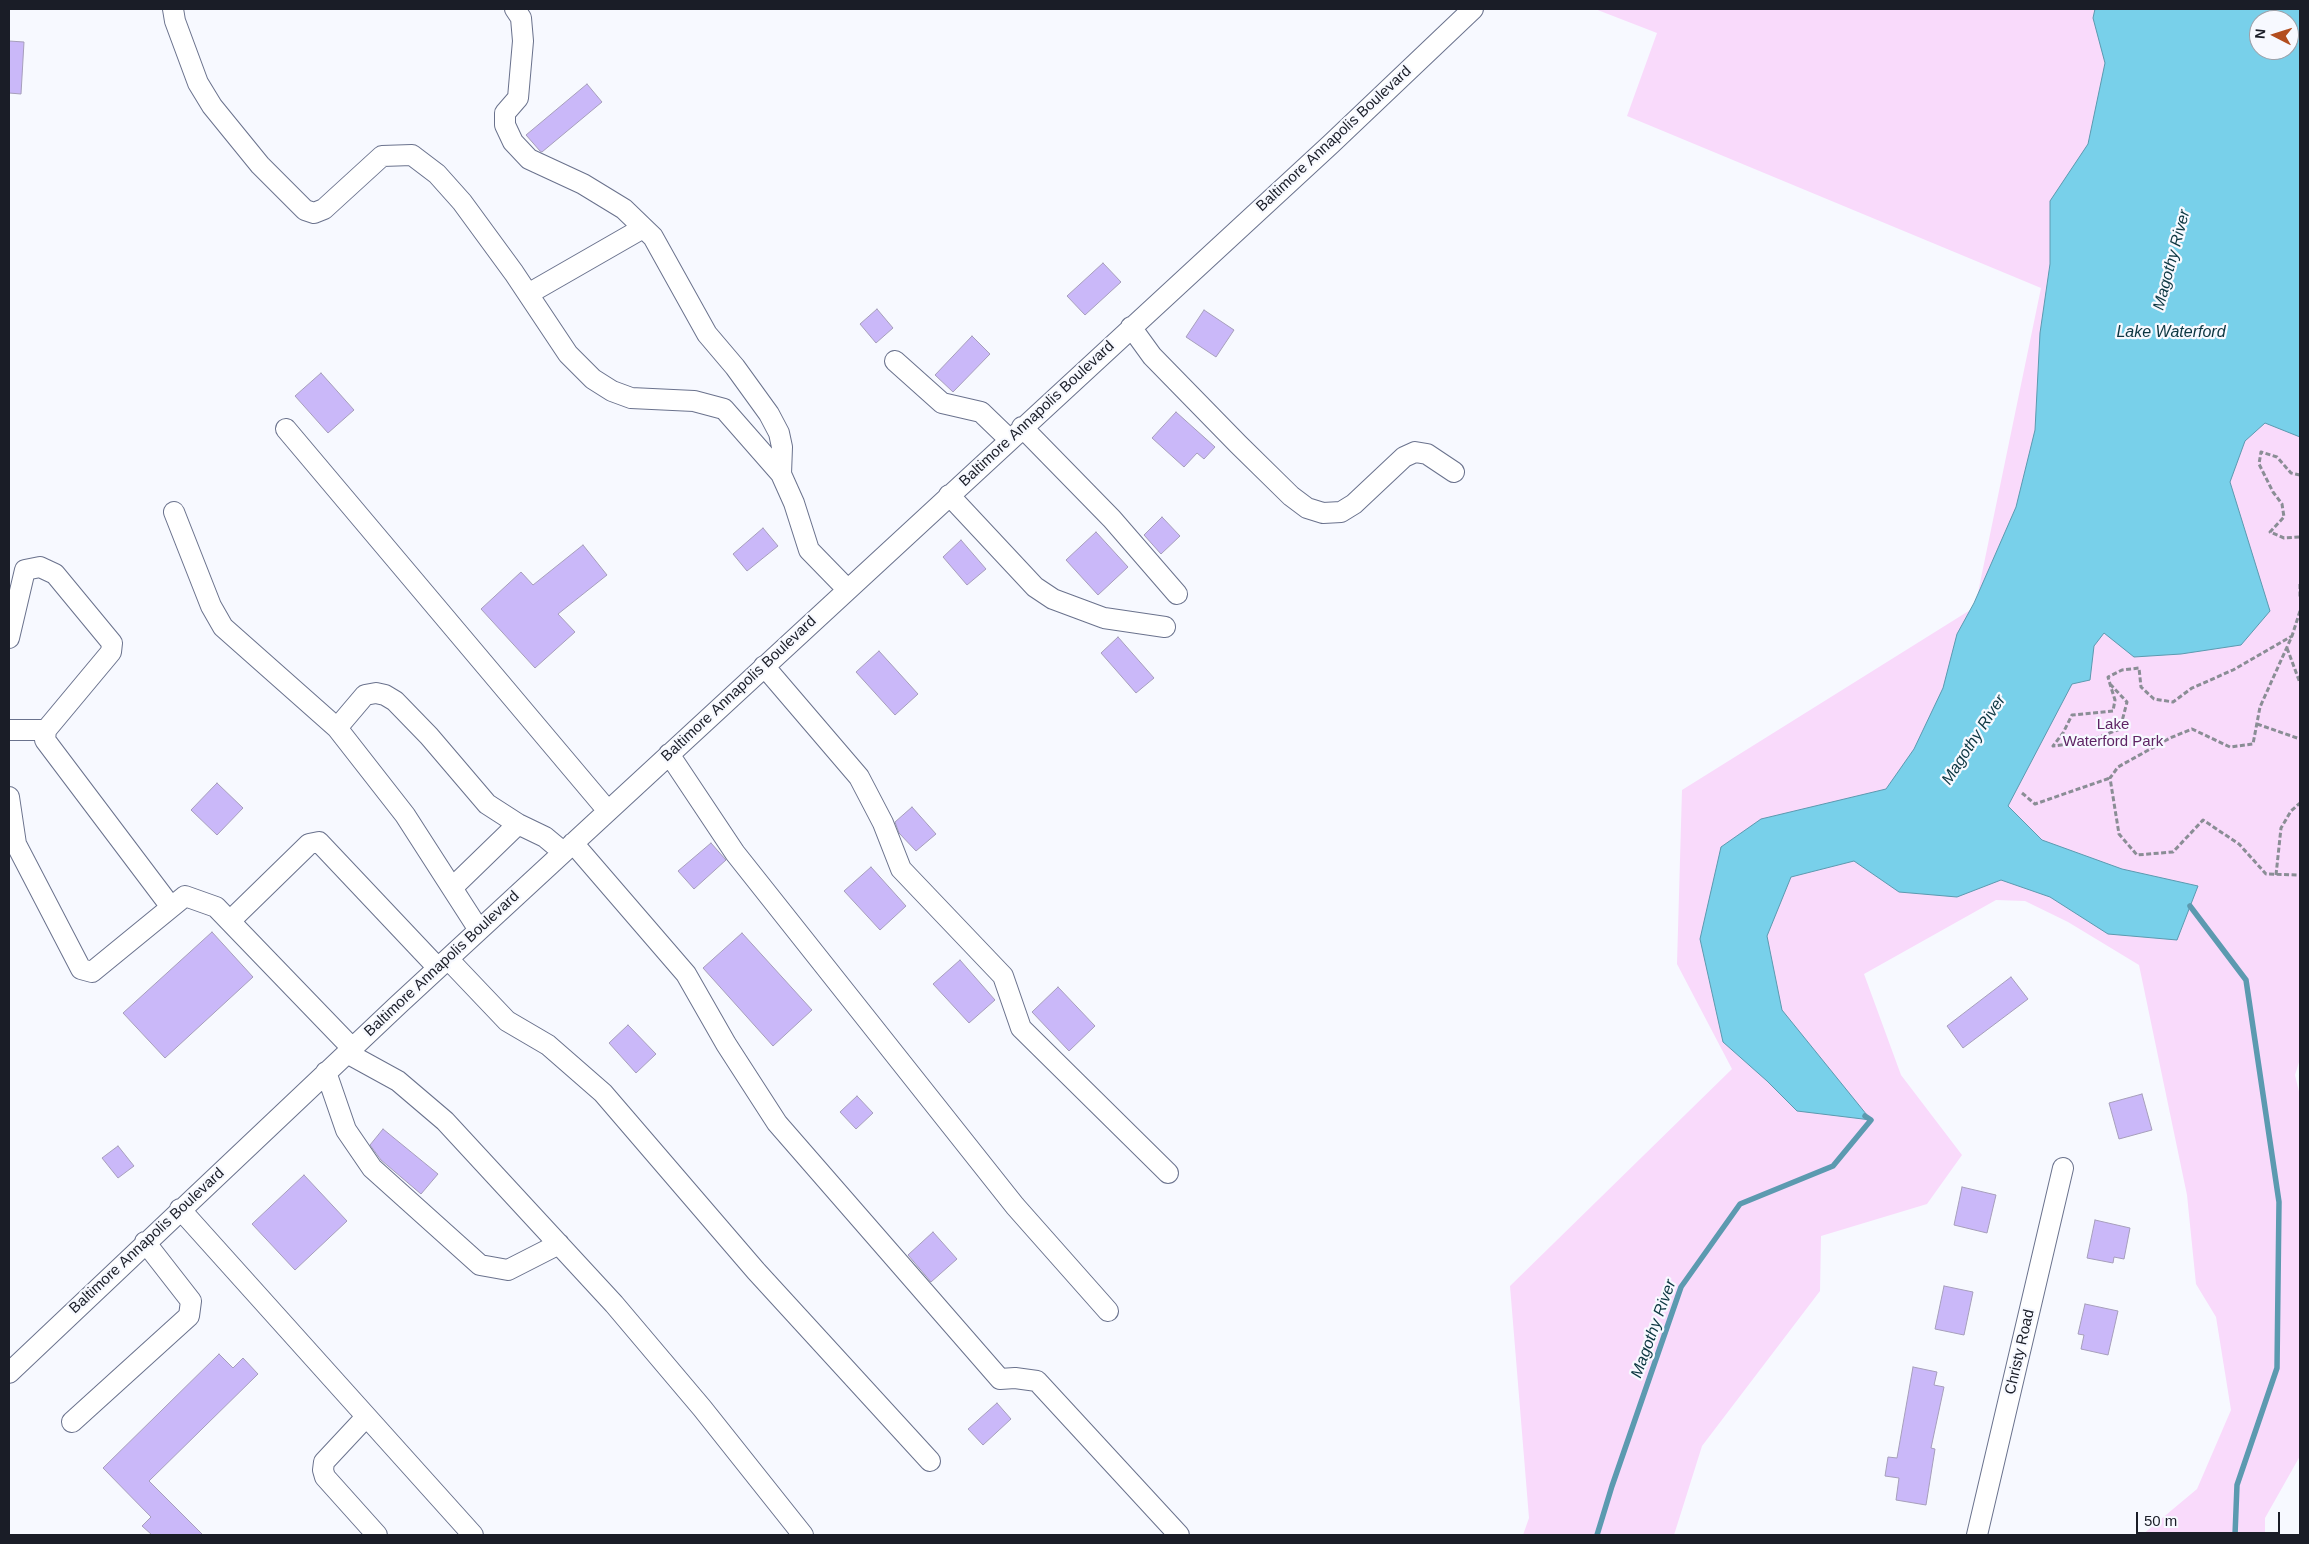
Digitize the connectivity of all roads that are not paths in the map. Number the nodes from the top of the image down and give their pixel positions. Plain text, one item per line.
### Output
1 (173, 9) edge
2 (515, 9) edge
3 (1473, 9) edge
4 (643, 228) junction
5 (528, 294) junction
6 (1131, 328) junction
7 (895, 361) dead end
8 (286, 429) dead end
9 (1016, 433) junction
10 (1454, 472) dead end
11 (781, 474) junction
12 (949, 495) junction
13 (174, 512) dead end
14 (847, 589) junction
15 (1177, 594) dead end
16 (1165, 627) dead end
17 (9, 638) edge
18 (764, 666) junction
19 (337, 728) junction
20 (9, 730) edge
21 (46, 730) junction
22 (669, 754) junction
23 (9, 796) edge
24 (608, 811) junction
25 (518, 824) junction
26 (568, 848) junction
27 (453, 887) junction
28 (171, 907) junction
29 (230, 921) junction
30 (479, 930) junction
31 (443, 964) junction
32 (350, 1050) junction
33 (326, 1072) junction
34 (2063, 1168) dead end
35 (1168, 1173) dead end
36 (180, 1210) junction
37 (145, 1242) junction
38 (559, 1244) junction
39 (1108, 1311) dead end
40 (9, 1373) edge
41 (366, 1417) junction
42 (72, 1422) dead end
43 (930, 1461) dead end
44 (377, 1535) edge
45 (472, 1535) edge
46 (803, 1535) edge
47 (1179, 1535) edge
48 (1977, 1535) edge

1 - 5 street
2 - 4 street
3 - 6 street, Baltimore Annapolis Boulevard
4 - 5 street
4 - 11 street
5 - 11 street
6 - 9 street, Baltimore Annapolis Boulevard
6 - 10 street
7 - 9 street
8 - 24 street
9 - 12 street, Baltimore Annapolis Boulevard
9 - 15 street
11 - 14 street
12 - 14 street, Baltimore Annapolis Boulevard
12 - 16 street
13 - 19 street
14 - 18 street, Baltimore Annapolis Boulevard
17 - 21 street
18 - 22 street, Baltimore Annapolis Boulevard
18 - 35 street
19 - 25 street
19 - 27 street
20 - 21 street
21 - 28 street
22 - 24 street, Baltimore Annapolis Boulevard
22 - 39 street
23 - 28 street
24 - 26 street, Baltimore Annapolis Boulevard
25 - 26 street
25 - 27 street
26 - 30 street, Baltimore Annapolis Boulevard
26 - 47 street
27 - 30 street
28 - 29 street
29 - 31 street
29 - 32 street
30 - 31 street, Baltimore Annapolis Boulevard
31 - 32 street, Baltimore Annapolis Boulevard
31 - 43 street
32 - 33 street, Baltimore Annapolis Boulevard
32 - 38 street
33 - 36 street, Baltimore Annapolis Boulevard
33 - 38 street
34 - 48 street, Christy Road
36 - 37 street, Baltimore Annapolis Boulevard
36 - 41 street
37 - 40 street, Baltimore Annapolis Boulevard
37 - 42 street
38 - 46 street
41 - 44 street
41 - 45 street

